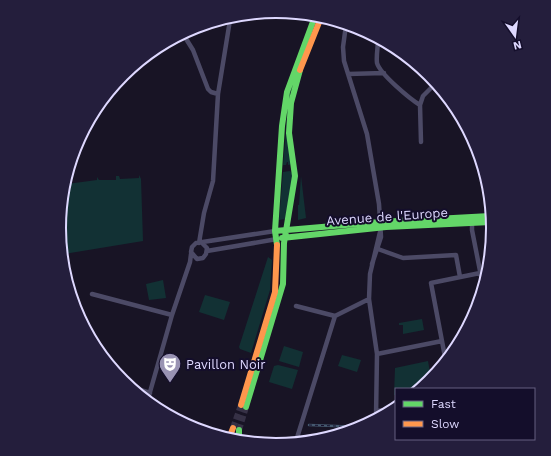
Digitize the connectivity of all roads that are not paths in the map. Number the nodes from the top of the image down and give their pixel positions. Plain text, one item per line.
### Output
1 (313, 22) edge
2 (229, 23) edge
3 (319, 23) edge
4 (345, 30) edge
5 (186, 39) edge
6 (378, 45) edge
7 (384, 73) junction
8 (348, 74) junction
9 (431, 88) edge
10 (218, 94) junction
11 (284, 104) junction
12 (420, 105) junction
13 (421, 142) dead end
14 (276, 169) dead end
15 (485, 217) edge
16 (472, 220) junction
17 (486, 221) edge
18 (381, 225) junction
19 (286, 230) junction
20 (275, 231) junction
21 (285, 238) junction
22 (277, 239) junction
23 (200, 243) junction
24 (378, 249) junction
25 (207, 250) junction
26 (193, 256) junction
27 (372, 264) junction
28 (480, 273) joint
29 (460, 277) junction
30 (92, 294) dead end
31 (369, 299) junction
32 (296, 306) dead end
33 (172, 315) junction
34 (335, 316) junction
35 (442, 341) junction
36 (444, 353) edge
37 (377, 354) junction
38 (143, 391) edge
39 (150, 393) joint
40 (376, 411) edge
41 (232, 433) edge
42 (237, 434) edge
43 (297, 437) edge

1 - 11 main road
2 - 10 street
3 - 19 main road
4 - 8 street
5 - 10 street
6 - 7 street
7 - 8 street
7 - 12 street
8 - 18 street
9 - 12 street
10 - 23 street
11 - 14 street
11 - 20 main road
12 - 13 street
15 - 16 main road, Avenue de l'Europe
16 - 17 main road, Avenue de l'Europe
16 - 18 main road, Avenue de l'Europe
16 - 28 street
18 - 19 main road, Avenue de l'Europe
18 - 21 main road, Avenue de l'Europe
18 - 24 street
18 - 27 street
19 - 20 main road, Avenue de l'Europe
19 - 21 main road
20 - 22 main road
20 - 23 street
21 - 22 main road, Avenue de l'Europe
21 - 22 main road
22 - 25 street
23 - 25 street
23 - 26 street
24 - 27 street
24 - 29 street
25 - 26 street
26 - 33 street
27 - 31 street
28 - 29 street
29 - 35 street
30 - 33 street
31 - 34 street
31 - 37 street
32 - 34 street
33 - 39 street
34 - 43 street
35 - 36 street
35 - 37 street
37 - 40 street
38 - 39 street
41 - 42 main road

